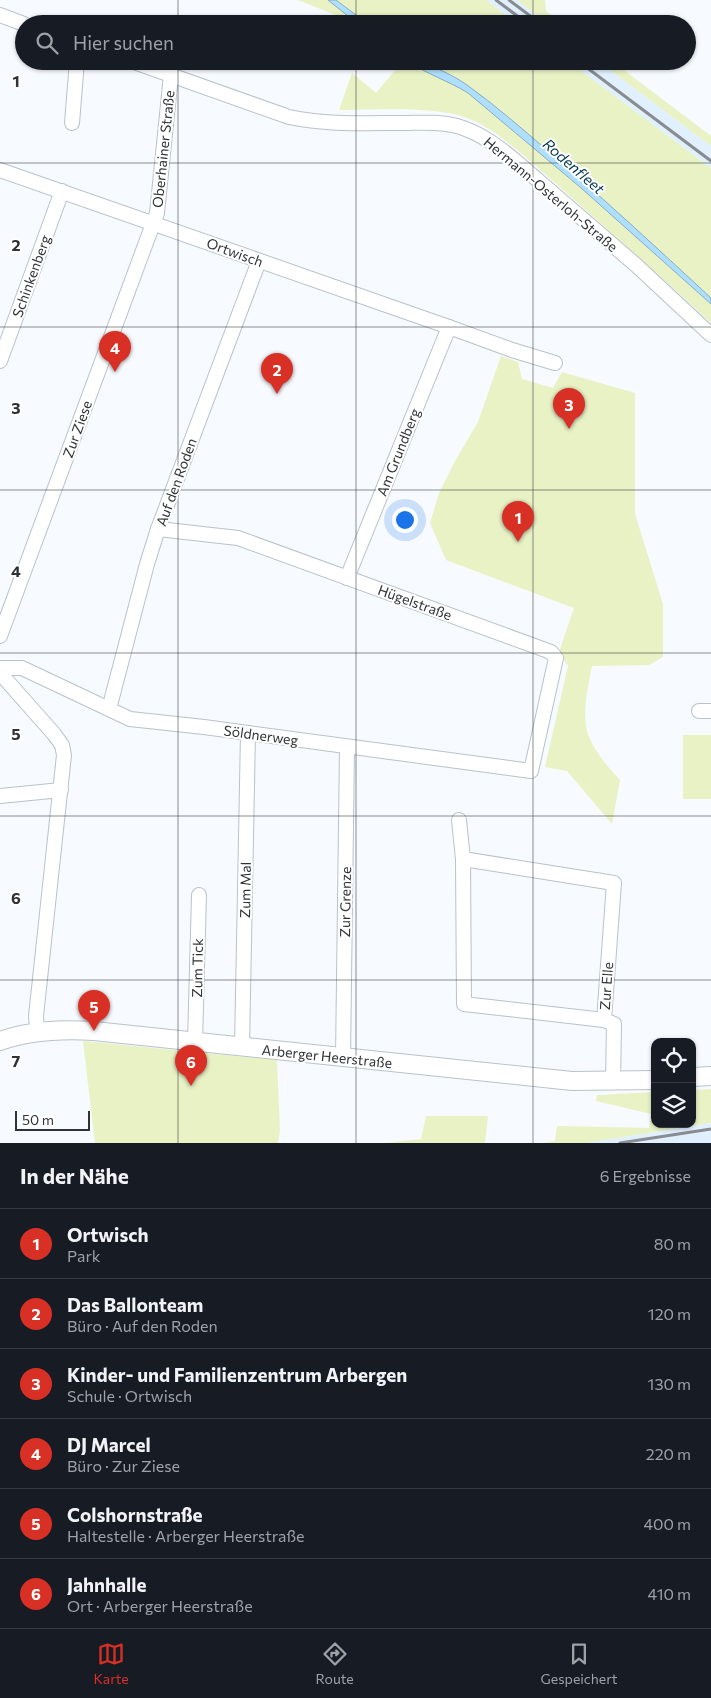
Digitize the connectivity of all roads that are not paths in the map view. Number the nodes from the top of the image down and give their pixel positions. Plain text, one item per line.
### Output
1 (0, 15) edge
2 (15, 21) edge
3 (76, 70) edge
4 (159, 70) edge
5 (171, 74) junction
6 (72, 122) dead end
7 (0, 170) edge
8 (62, 191) junction
9 (153, 223) junction
10 (259, 261) junction
11 (450, 327) junction
12 (711, 335) edge
13 (0, 361) edge
14 (555, 363) dead end
15 (158, 529) junction
16 (347, 578) junction
17 (0, 636) edge
18 (0, 668) edge
19 (0, 673) edge
20 (109, 709) junction
21 (248, 733) junction
22 (347, 746) junction
23 (531, 771) joint
24 (61, 790) junction
25 (0, 796) edge
26 (460, 820) dead end
27 (463, 859) junction
28 (199, 895) dead end
29 (604, 1020) junction
30 (37, 1031) junction
31 (0, 1040) edge
32 (194, 1042) junction
33 (242, 1047) junction
34 (343, 1058) junction
35 (711, 1076) edge
36 (696, 1077) edge
37 (651, 1080) edge
38 (613, 1082) junction

1 - 2 street
3 - 6 street
4 - 5 street, Hermann-Osterloh-Straße
5 - 9 street, Oberhainer Straße
5 - 12 street, Hermann-Osterloh-Straße
7 - 8 street, Ortwisch
8 - 9 street, Ortwisch
8 - 13 street, Schinkenberg
9 - 10 street, Ortwisch
9 - 17 street, Zur Ziese
10 - 11 street, Ortwisch
10 - 15 street, Auf den Roden
11 - 14 street, Ortwisch
11 - 16 street, Am Grundberg
15 - 16 street, Hügelstraße
15 - 20 street, Auf den Roden
16 - 23 street, Hügelstraße
18 - 20 street, Söldnerweg
19 - 24 street
20 - 21 street, Söldnerweg
21 - 22 street, Söldnerweg
21 - 33 street, Zum Mal
22 - 23 street, Söldnerweg
22 - 34 street, Zur Grenze
24 - 25 street
24 - 30 street
26 - 27 street
27 - 29 street
27 - 29 street, Zur Elle
28 - 32 street, Zum Tick
29 - 38 street, Zur Elle
30 - 31 main road, Arberger Heerstraße
30 - 32 main road, Arberger Heerstraße
32 - 33 main road, Arberger Heerstraße
33 - 34 main road, Arberger Heerstraße
34 - 38 main road, Arberger Heerstraße
35 - 36 main road
37 - 38 main road, Arberger Heerstraße

